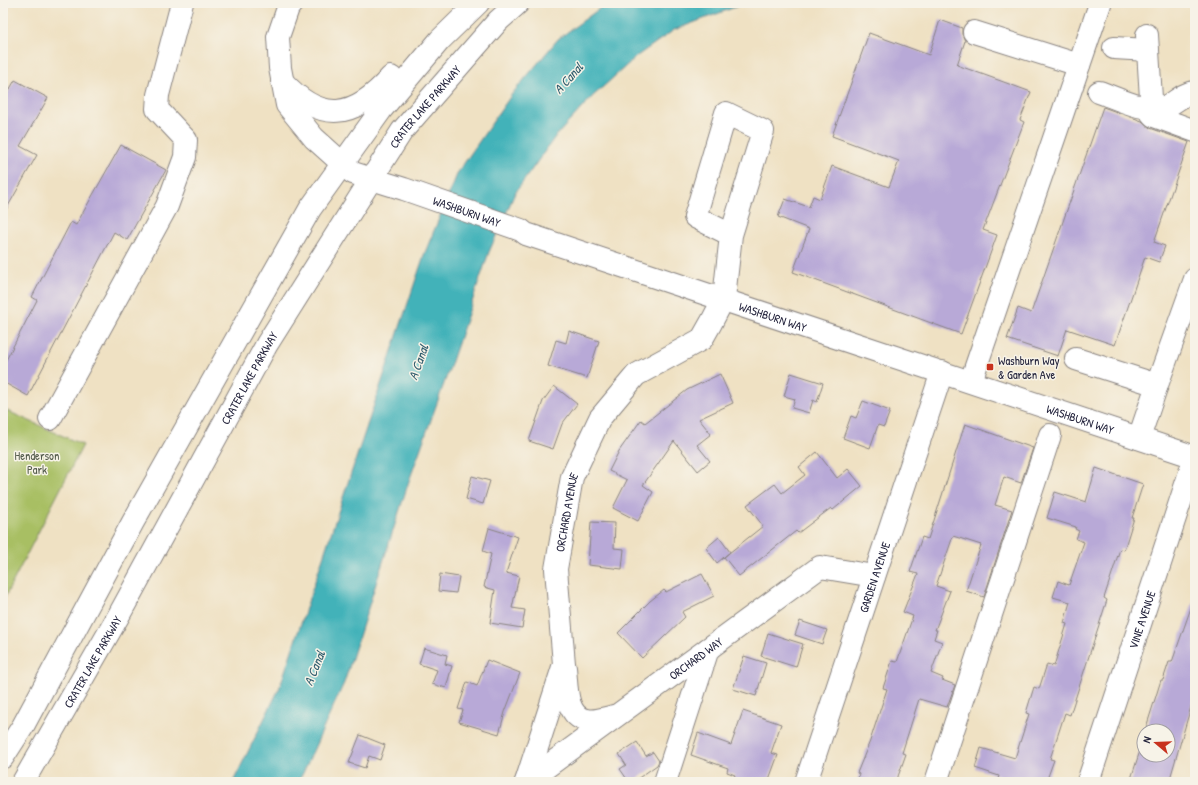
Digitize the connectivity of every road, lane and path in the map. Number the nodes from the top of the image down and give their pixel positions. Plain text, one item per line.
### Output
1 (182, 3) edge
2 (292, 3) edge
3 (478, 3) edge
4 (518, 3) edge
5 (1100, 4) edge
6 (459, 21) junction
7 (974, 32) dead end
8 (1114, 48) dead end
9 (1079, 65) junction
10 (282, 81) junction
11 (1099, 92) dead end
12 (1195, 92) edge
13 (1153, 108) junction
14 (1195, 130) edge
15 (356, 172) junction
16 (731, 235) junction
17 (1195, 279) edge
18 (724, 298) junction
19 (1076, 359) dead end
20 (942, 372) junction
21 (971, 381) junction
22 (1157, 385) junction
23 (50, 419) dead end
24 (1050, 435) dead end
25 (1139, 438) junction
26 (1195, 457) edge
27 (874, 576) junction
28 (708, 649) junction
29 (564, 664) junction
30 (615, 716) junction
31 (3, 757) edge
32 (23, 782) edge
33 (526, 782) edge
34 (665, 782) edge
35 (806, 782) edge
36 (936, 782) edge
37 (1088, 782) edge

1 - 23 main road
2 - 10 main road
3 - 6 main road, CRATER LAKE PARKWAY
4 - 15 main road, CRATER LAKE PARKWAY
5 - 9 main road
6 - 10 main road
6 - 15 main road, CRATER LAKE PARKWAY
7 - 9 main road
8 - 13 main road
9 - 21 main road
10 - 15 main road
11 - 13 main road
12 - 13 main road
13 - 14 main road
15 - 18 main road, WASHBURN WAY
15 - 31 main road, CRATER LAKE PARKWAY
15 - 32 main road, CRATER LAKE PARKWAY
16 - 16 main road
16 - 18 main road
17 - 22 main road
18 - 20 main road, WASHBURN WAY
18 - 29 main road, ORCHARD AVENUE
19 - 22 main road
20 - 21 main road, WASHBURN WAY
20 - 27 main road, GARDEN AVENUE
21 - 25 main road, WASHBURN WAY
22 - 25 main road
24 - 36 main road
25 - 26 main road, WASHBURN WAY
26 - 37 main road, VINE AVENUE
27 - 28 main road, ORCHARD WAY
27 - 35 main road, GARDEN AVENUE
28 - 30 main road, ORCHARD WAY
28 - 34 main road
29 - 30 main road
29 - 33 main road, ORCHARD AVENUE
30 - 33 main road, ORCHARD WAY

